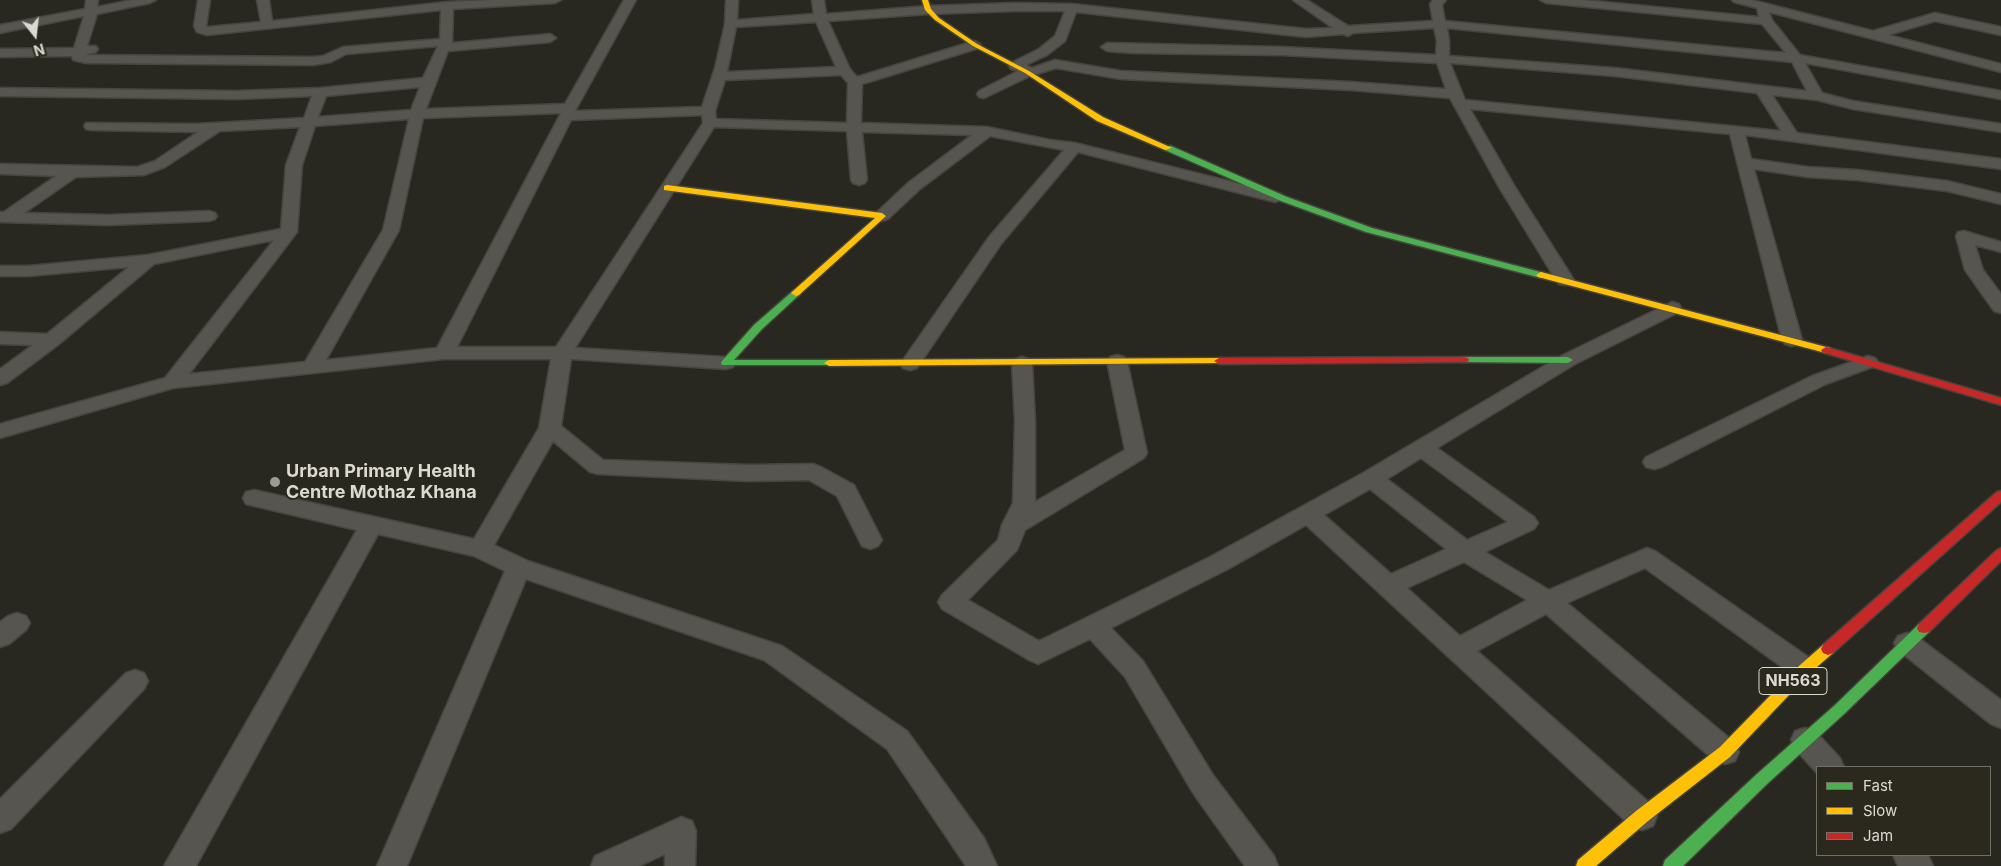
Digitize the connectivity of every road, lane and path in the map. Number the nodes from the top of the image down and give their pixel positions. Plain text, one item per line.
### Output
1 (150, 0) edge
2 (204, 0) edge
3 (263, 0) edge
4 (555, 0) edge
5 (630, 0) edge
6 (732, 0) edge
7 (818, 0) edge
8 (1299, 0) edge
9 (1440, 0) edge
10 (1546, 0) edge
11 (1738, 0) edge
12 (452, 4) edge
13 (926, 5) edge
14 (92, 6) edge
15 (1762, 6) junction
16 (1072, 8) junction
17 (821, 18) junction
18 (1766, 21) junction
19 (731, 24) junction
20 (1439, 24) junction
21 (1144, 25) junction
22 (268, 26) junction
23 (0, 29) edge
24 (2001, 31) edge
25 (1348, 32) junction
26 (1874, 36) junction
27 (550, 38) dead end
28 (445, 45) junction
29 (975, 45) junction
30 (1107, 46) dead end
31 (102, 47) dead end
32 (1134, 49) junction
33 (78, 52) junction
34 (0, 53) edge
35 (1442, 58) junction
36 (1796, 58) junction
37 (2001, 68) edge
38 (1022, 69) junction
39 (844, 71) junction
40 (720, 76) junction
41 (428, 82) junction
42 (855, 82) junction
43 (1761, 88) junction
44 (320, 92) junction
45 (2, 93) edge
46 (984, 94) dead end
47 (2001, 95) edge
48 (1817, 96) junction
49 (1458, 99) junction
50 (568, 112) junction
51 (417, 114) junction
52 (709, 117) junction
53 (310, 122) junction
54 (91, 126) dead end
55 (217, 127) junction
56 (854, 128) junction
57 (2001, 128) edge
58 (1736, 130) junction
59 (986, 131) junction
60 (1792, 138) junction
61 (1075, 147) junction
62 (1746, 163) junction
63 (2001, 164) edge
64 (0, 169) edge
65 (72, 172) junction
66 (859, 180) dead end
67 (667, 188) junction
68 (1284, 199) junction
69 (2001, 200) edge
70 (210, 216) dead end
71 (882, 216) junction
72 (3, 217) edge
73 (289, 232) junction
74 (2001, 247) edge
75 (148, 260) junction
76 (0, 270) edge
77 (1565, 280) junction
78 (1672, 308) junction
79 (2001, 308) edge
80 (0, 338) edge
81 (52, 340) junction
82 (1792, 340) junction
83 (444, 353) junction
84 (562, 353) junction
85 (1568, 360) junction
86 (1117, 361) junction
87 (1868, 362) junction
88 (1022, 363) junction
89 (726, 364) junction
90 (910, 364) junction
91 (312, 366) junction
92 (0, 379) edge
93 (172, 382) junction
94 (2001, 402) edge
95 (550, 428) junction
96 (0, 431) edge
97 (1422, 448) junction
98 (1654, 462) dead end
99 (1371, 478) junction
100 (2001, 495) edge
101 (254, 498) dead end
102 (1307, 513) junction
103 (1014, 525) junction
104 (371, 526) junction
105 (870, 540) dead end
106 (480, 549) junction
107 (1466, 552) junction
108 (2001, 553) edge
109 (519, 567) junction
110 (1390, 586) junction
111 (1548, 601) junction
112 (1093, 626) junction
113 (1907, 643) junction
114 (1458, 649) junction
115 (1805, 669) junction
116 (135, 681) dead end
117 (2001, 716) edge
118 (1805, 740) junction
119 (1725, 752) junction
120 (1829, 766) edge
121 (1642, 816) junction
122 (0, 819) edge
123 (1909, 856) edge
124 (179, 866) edge
125 (392, 866) edge
126 (606, 866) edge
127 (680, 866) edge
128 (982, 866) edge
129 (1263, 866) edge
130 (1584, 866) edge
131 (1671, 866) edge
132 (1918, 866) edge

1 - 14 street
2 - 22 street
3 - 22 street
4 - 12 street
5 - 50 street
6 - 19 street
7 - 17 street
8 - 25 street
9 - 20 street
10 - 18 street
11 - 15 street
12 - 22 street
12 - 28 street
13 - 16 street
13 - 17 street
13 - 29 main road
14 - 23 street
14 - 33 street
15 - 18 street
15 - 26 street
16 - 21 street
16 - 38 street
17 - 19 street
17 - 39 street
18 - 36 street
19 - 40 street
20 - 25 street
20 - 35 street
20 - 36 street
21 - 25 street
21 - 32 street
24 - 26 street
26 - 37 street
27 - 28 street
28 - 33 street
28 - 41 street
29 - 38 main road
29 - 42 street
30 - 32 street
31 - 33 street
32 - 35 street
33 - 34 street
35 - 43 street
35 - 49 street
36 - 47 street
36 - 48 street
38 - 46 street
38 - 49 street
38 - 68 main road
39 - 40 street
39 - 42 street
40 - 52 street
41 - 44 street
41 - 51 street
42 - 56 street
43 - 48 street
43 - 60 street
44 - 45 street
44 - 53 street
48 - 57 street
49 - 58 street
49 - 77 street
50 - 51 street
50 - 52 street
50 - 83 street
51 - 53 street
51 - 91 street
52 - 56 street
52 - 67 street
53 - 55 street
53 - 73 street
54 - 55 street
55 - 65 street
56 - 59 street
56 - 66 street
58 - 60 street
58 - 62 street
59 - 61 street
59 - 71 street
60 - 63 street
61 - 68 street
61 - 90 street
62 - 69 street
62 - 82 street
64 - 65 street
65 - 72 street
67 - 71 main road
67 - 84 street
68 - 77 main road
70 - 72 street
71 - 89 main road
73 - 75 street
73 - 93 street
74 - 79 street
75 - 76 street
75 - 81 street
77 - 78 main road
78 - 82 main road
78 - 85 street
80 - 81 street
81 - 92 street
82 - 87 main road
83 - 84 street
83 - 91 street
84 - 89 street
84 - 95 street
85 - 86 main road
85 - 97 street
86 - 88 main road
86 - 103 street
87 - 94 main road
87 - 98 street
88 - 90 main road
88 - 103 street
89 - 90 main road
91 - 93 street
93 - 96 street
95 - 105 street
95 - 106 street
97 - 99 street
97 - 107 street
99 - 102 street
99 - 107 street
100 - 115 main road, NH563
101 - 104 street
102 - 110 street
102 - 112 street
103 - 112 street
104 - 106 street
104 - 124 street
106 - 109 street
107 - 110 street
107 - 111 street
108 - 113 main road, NH563
109 - 125 street
109 - 128 street
110 - 114 street
111 - 114 street
111 - 115 street
111 - 119 street
112 - 129 street
113 - 117 street
113 - 118 main road, NH563
114 - 121 street
115 - 119 main road, NH563
116 - 122 street
118 - 120 street
118 - 131 main road, NH563
119 - 121 main road, NH563
121 - 130 main road, NH563
123 - 132 street
126 - 127 street

